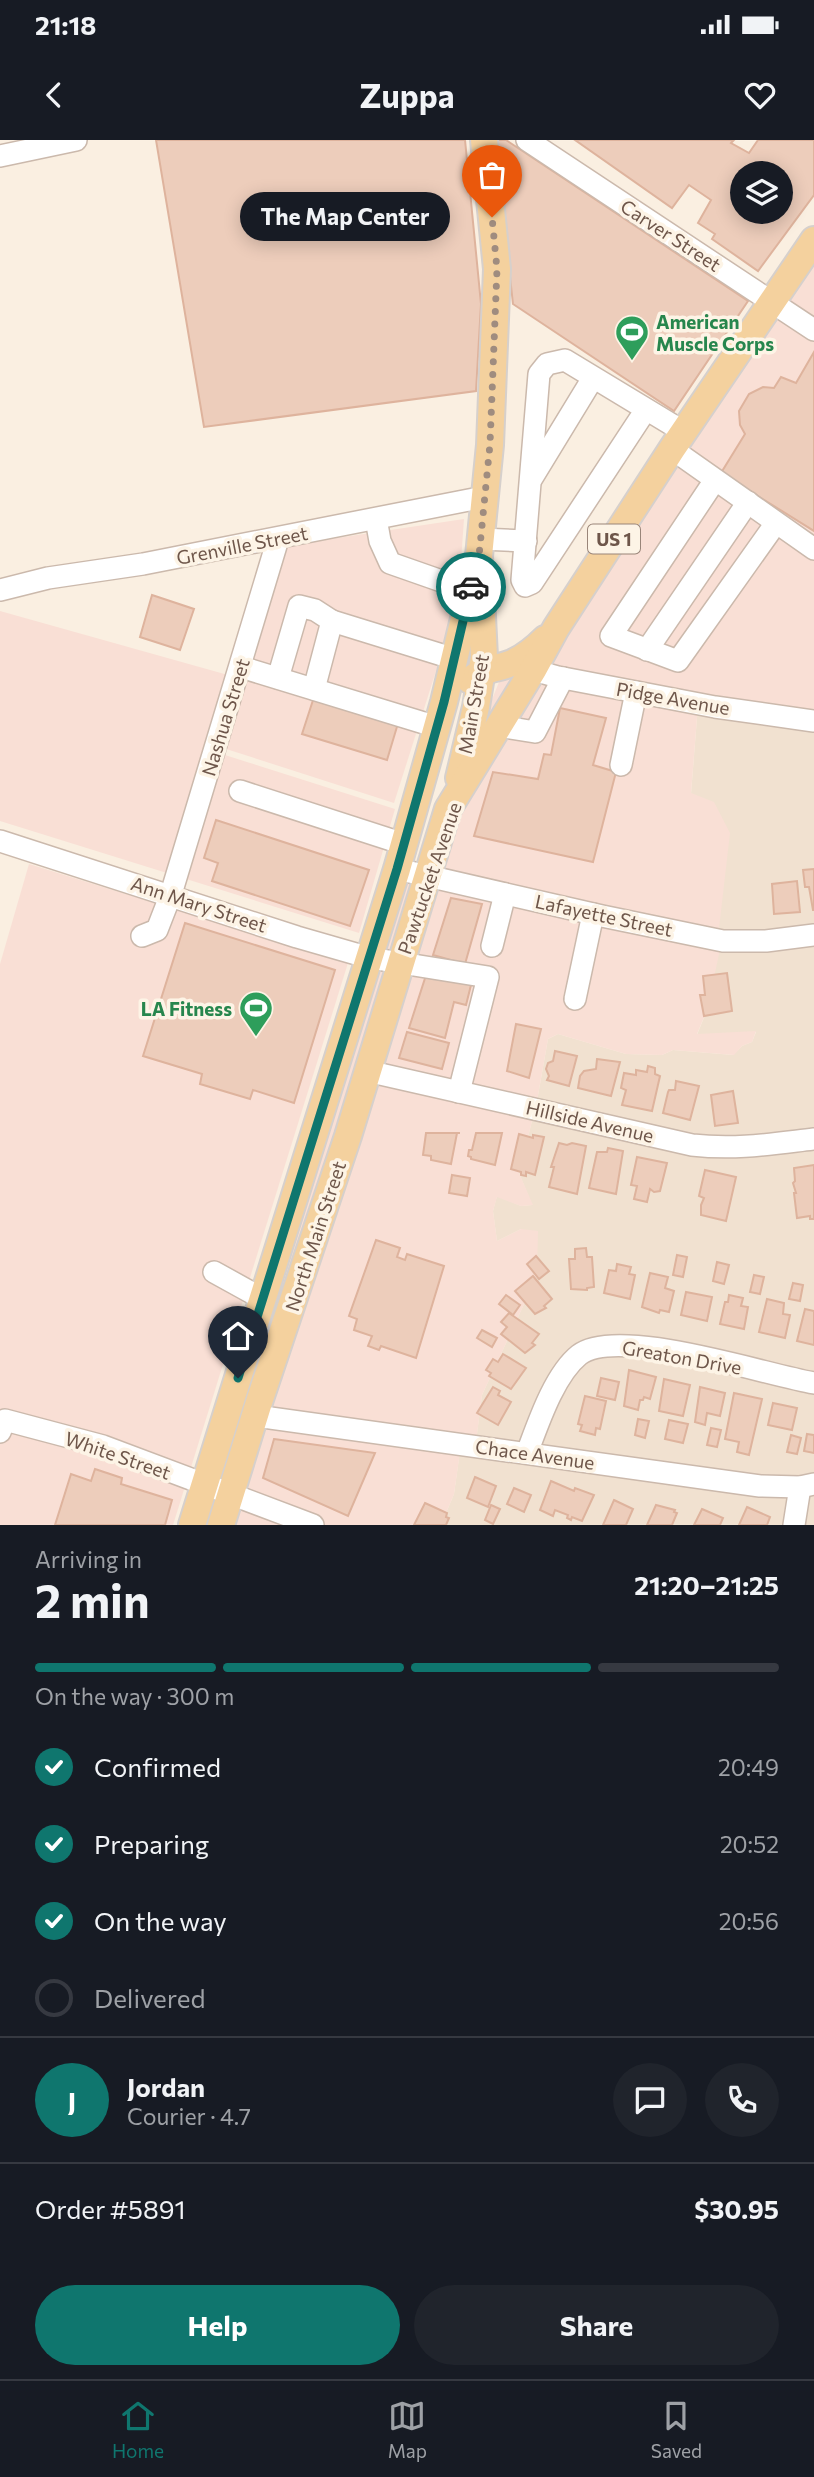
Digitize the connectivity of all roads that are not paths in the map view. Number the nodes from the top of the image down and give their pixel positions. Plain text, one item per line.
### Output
1 (76, 140) edge
2 (484, 140) edge
3 (527, 140) edge
4 (0, 156) edge
5 (814, 240) edge
6 (772, 302) junction
7 (814, 330) edge
8 (593, 378) junction
9 (645, 411) junction
10 (678, 441) junction
11 (715, 480) junction
12 (530, 481) junction
13 (484, 497) junction
14 (748, 502) junction
15 (376, 519) junction
16 (776, 523) junction
17 (278, 538) junction
18 (526, 541) junction
19 (480, 547) junction
20 (814, 549) edge
21 (0, 590) edge
22 (470, 591) junction
23 (332, 621) junction
24 (556, 628) junction
25 (647, 650) junction
26 (455, 659) junction
27 (241, 667) junction
28 (483, 670) junction
29 (533, 670) junction
30 (278, 678) junction
31 (563, 678) junction
32 (314, 689) junction
33 (636, 692) junction
34 (441, 715) junction
35 (814, 720) edge
36 (499, 726) junction
37 (621, 765) dead end
38 (240, 791) dead end
39 (448, 809) junction
40 (0, 841) edge
41 (400, 856) junction
42 (426, 876) junction
43 (171, 894) junction
44 (505, 894) junction
45 (593, 914) junction
46 (814, 935) edge
47 (142, 936) dead end
48 (492, 946) dead end
49 (370, 958) junction
50 (400, 963) junction
51 (575, 999) dead end
52 (337, 1066) junction
53 (368, 1069) junction
54 (459, 1092) junction
55 (814, 1139) edge
56 (214, 1272) dead end
57 (263, 1299) junction
58 (814, 1383) edge
59 (256, 1416) junction
60 (2, 1426) edge
61 (527, 1453) junction
62 (204, 1485) junction
63 (807, 1485) edge
64 (230, 1494) junction
65 (799, 1523) edge
66 (192, 1525) edge
67 (222, 1525) edge
68 (313, 1525) edge

1 - 4 street
2 - 13 main road, Main Street
3 - 6 street, Carver Street
5 - 6 main road, Pawtucket Avenue / US 1
6 - 7 street, Carver Street
6 - 10 main road, Pawtucket Avenue / US 1
8 - 9 street
8 - 12 street
8 - 12 street
9 - 10 street
9 - 18 street
10 - 11 street
10 - 24 main road, Pawtucket Avenue / US 1
11 - 14 street
11 - 25 street
12 - 18 street
13 - 15 street, Grenville Street
13 - 19 main road, Main Street
14 - 16 street
14 - 25 street
15 - 17 street, Grenville Street
15 - 22 street
16 - 20 street
16 - 25 street
17 - 21 street, Grenville Street
17 - 27 street, Nashua Street
18 - 19 street
19 - 22 main road, Main Street
19 - 28 main road, Main Street
22 - 26 main road, Main Street
23 - 26 street
23 - 30 street
23 - 32 street
24 - 28 main road, Pawtucket Avenue / US 1
24 - 29 main road, Pawtucket Avenue / US 1
26 - 34 main road, Main Street
27 - 30 street
27 - 43 street, Nashua Street
28 - 34 main road, Pawtucket Avenue / US 1
28 - 39 main road, Main Street
29 - 31 street, Pidge Avenue
29 - 36 main road, Pawtucket Avenue / US 1
30 - 32 street
31 - 33 street, Pidge Avenue
31 - 36 street
32 - 34 street
33 - 35 street, Pidge Avenue
33 - 37 street
34 - 41 main road, Pawtucket Avenue
36 - 39 main road, Pawtucket Avenue / US 1
38 - 41 street, Lafayette Street
39 - 42 main road, Pawtucket Avenue / US 1
40 - 43 street, Ann Mary Street
41 - 42 street, Lafayette Street
41 - 49 main road, Pawtucket Avenue
42 - 44 street, Lafayette Street
42 - 50 main road, Pawtucket Avenue / US 1
43 - 47 street, Nashua Street
43 - 49 street, Ann Mary Street
44 - 45 street, Lafayette Street
44 - 48 street
45 - 46 street, Lafayette Street
45 - 51 street
49 - 50 street, Ann Mary Street
49 - 52 main road, Pawtucket Avenue
50 - 53 main road, Pawtucket Avenue / US 1
50 - 54 street, Ann Mary Street
52 - 53 main road
52 - 57 main road, North Main Street
53 - 54 street, Hillside Avenue
53 - 59 main road, North Main Street / US 1
54 - 55 street, Hillside Avenue
56 - 57 street
57 - 62 main road, North Main Street
58 - 61 street, Greaton Drive
59 - 61 street, Chace Avenue
59 - 64 main road, North Main Street / US 1
60 - 62 street, White Street
61 - 63 street, Chace Avenue
62 - 64 street, White Street
62 - 66 main road, North Main Street
63 - 65 street
64 - 67 main road, North Main Street / US 1
64 - 68 street, White Street

